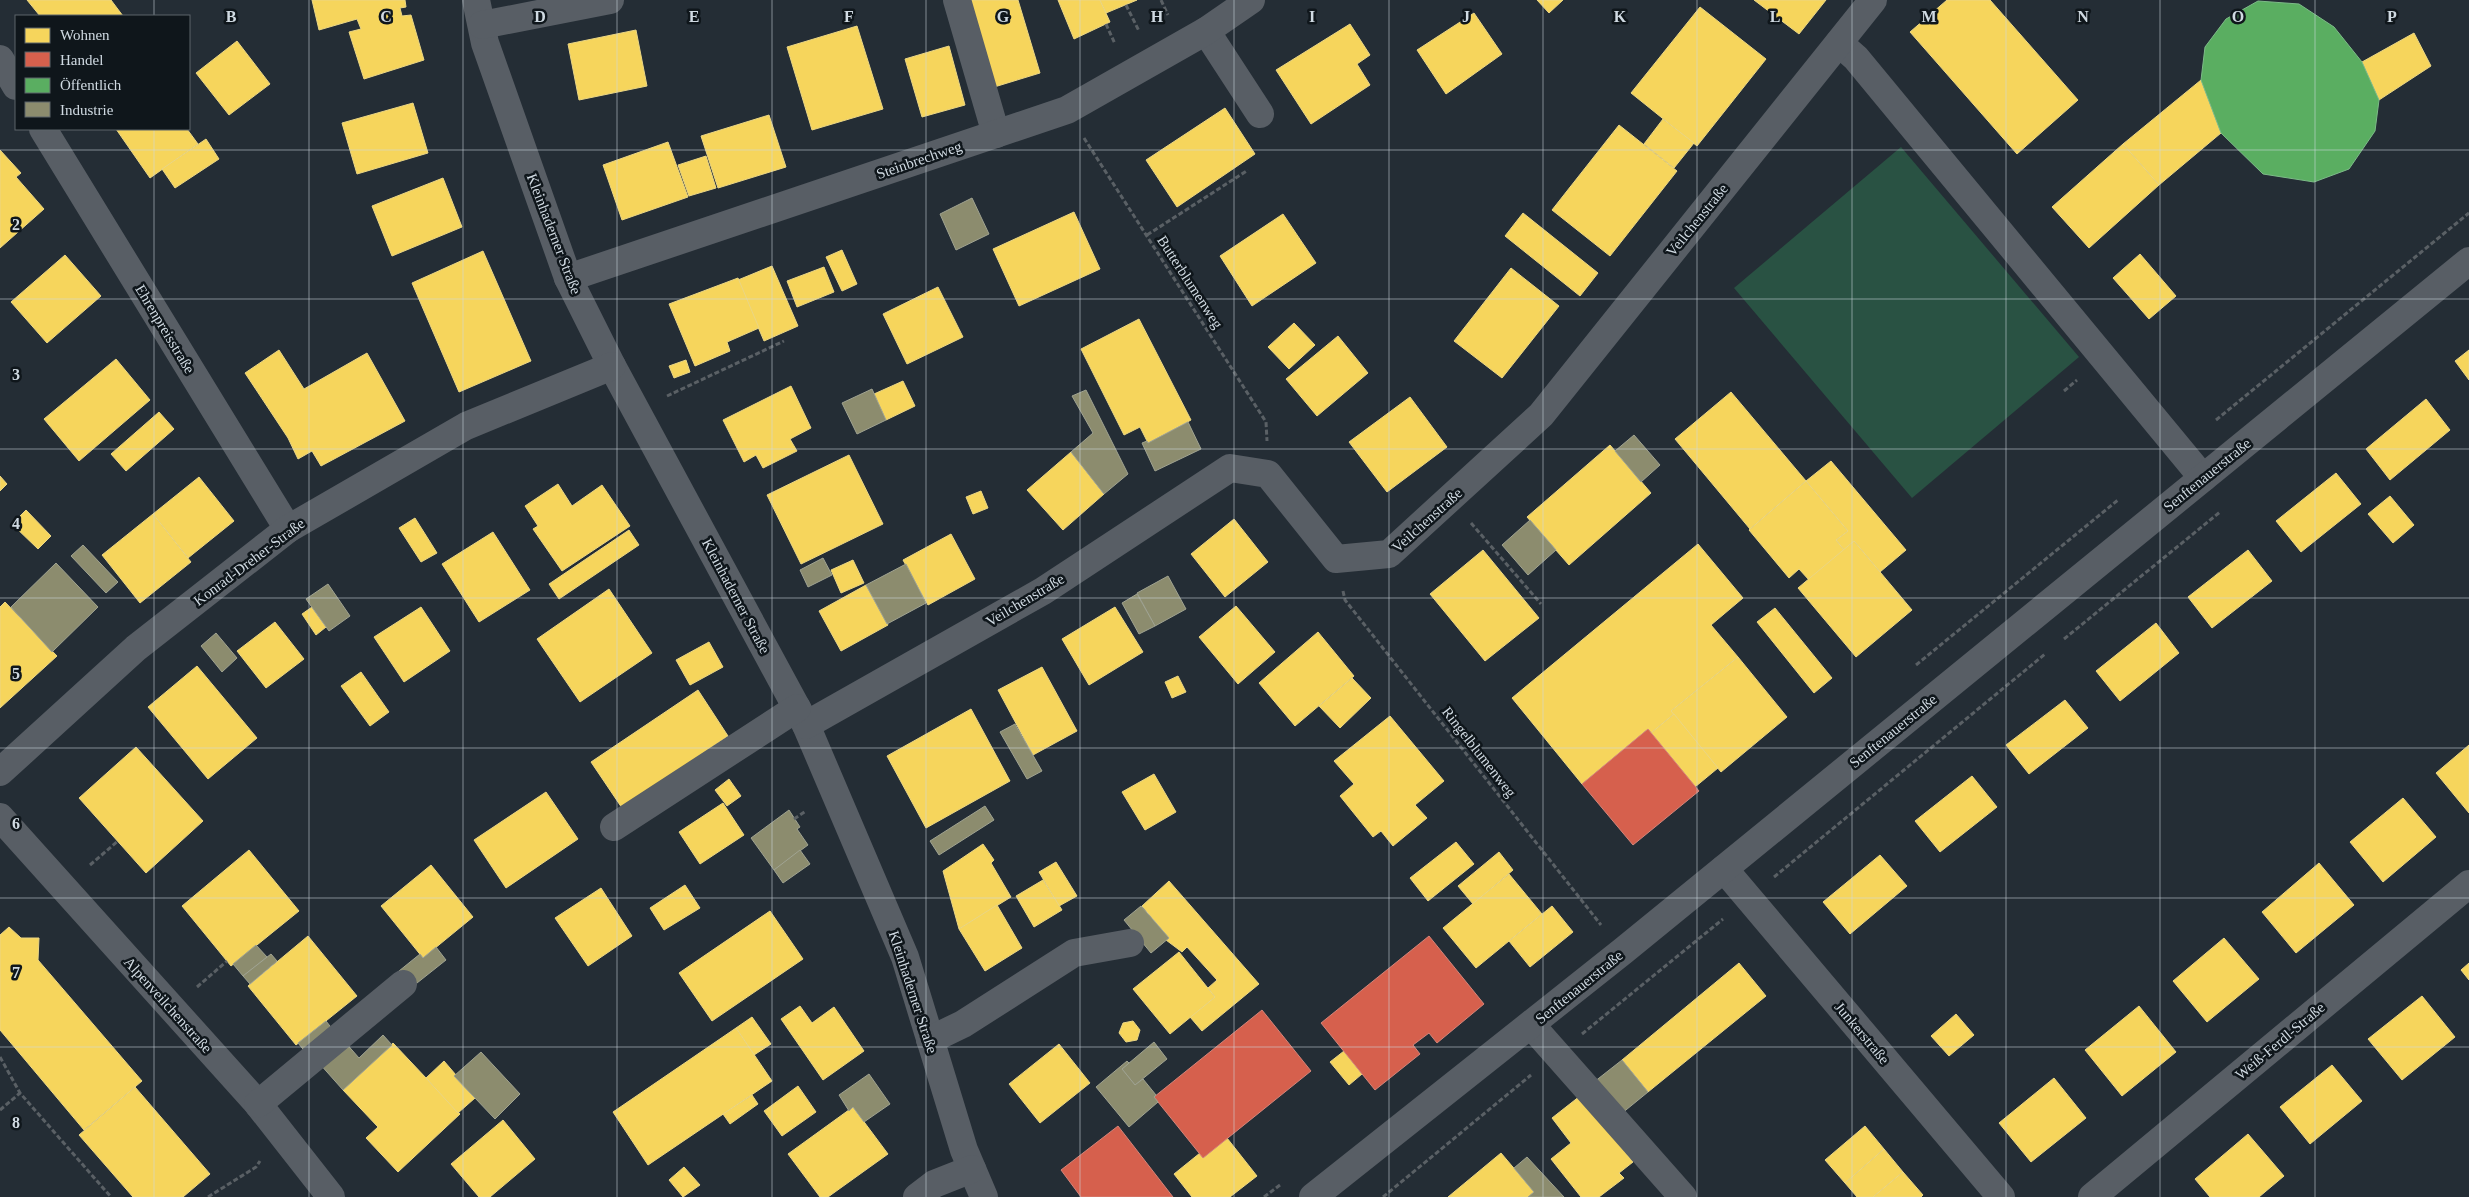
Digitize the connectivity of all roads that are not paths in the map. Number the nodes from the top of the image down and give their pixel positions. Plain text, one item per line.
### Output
1 (610, 0) edge
2 (957, 0) edge
3 (1251, 0) edge
4 (1873, 0) edge
5 (479, 13) edge
6 (1206, 31) junction
7 (1839, 43) junction
8 (0, 59) edge
9 (15, 84) edge
10 (1260, 114) dead end
11 (44, 130) edge
12 (996, 134) junction
13 (2469, 261) edge
14 (568, 278) junction
15 (612, 366) junction
16 (2204, 478) junction
17 (288, 530) junction
18 (802, 716) junction
19 (0, 772) edge
20 (0, 817) edge
21 (614, 827) dead end
22 (1724, 869) junction
23 (2469, 884) edge
24 (1130, 943) dead end
25 (403, 984) dead end
26 (1531, 1025) junction
27 (930, 1040) junction
28 (258, 1104) junction
29 (972, 1169) junction
30 (331, 1197) edge
31 (917, 1197) edge
32 (984, 1197) edge
33 (1314, 1197) edge
34 (1683, 1197) edge
35 (2000, 1197) edge
36 (2092, 1197) edge

1 - 5 street
2 - 12 street
3 - 6 street, Steinbrechweg
4 - 7 street, Veilchenstraße
5 - 14 street, Kleinhaderner Straße
6 - 10 street
6 - 12 street, Steinbrechweg
7 - 16 street
7 - 18 street, Veilchenstraße
8 - 9 street
11 - 17 street, Ehrenpreisstraße
12 - 14 street, Steinbrechweg
13 - 16 street, Senftenauerstraße
14 - 15 street, Kleinhaderner Straße
15 - 17 street, Konrad-Dreher-Straße
15 - 18 street, Kleinhaderner Straße
16 - 22 street, Senftenauerstraße
17 - 19 street, Konrad-Dreher-Straße
18 - 21 street, Veilchenstraße
18 - 27 street, Kleinhaderner Straße
20 - 28 street, Alpenveilchenstraße
22 - 26 street, Senftenauerstraße
22 - 35 street, Junkerstraße
23 - 36 street, Weiß-Ferdl-Straße
24 - 27 street
25 - 28 street
26 - 33 street, Senftenauerstraße
26 - 34 street
27 - 29 street, Kleinhaderner Straße
28 - 30 street, Alpenveilchenstraße
29 - 31 street
29 - 32 street, Kleinhaderner Straße

